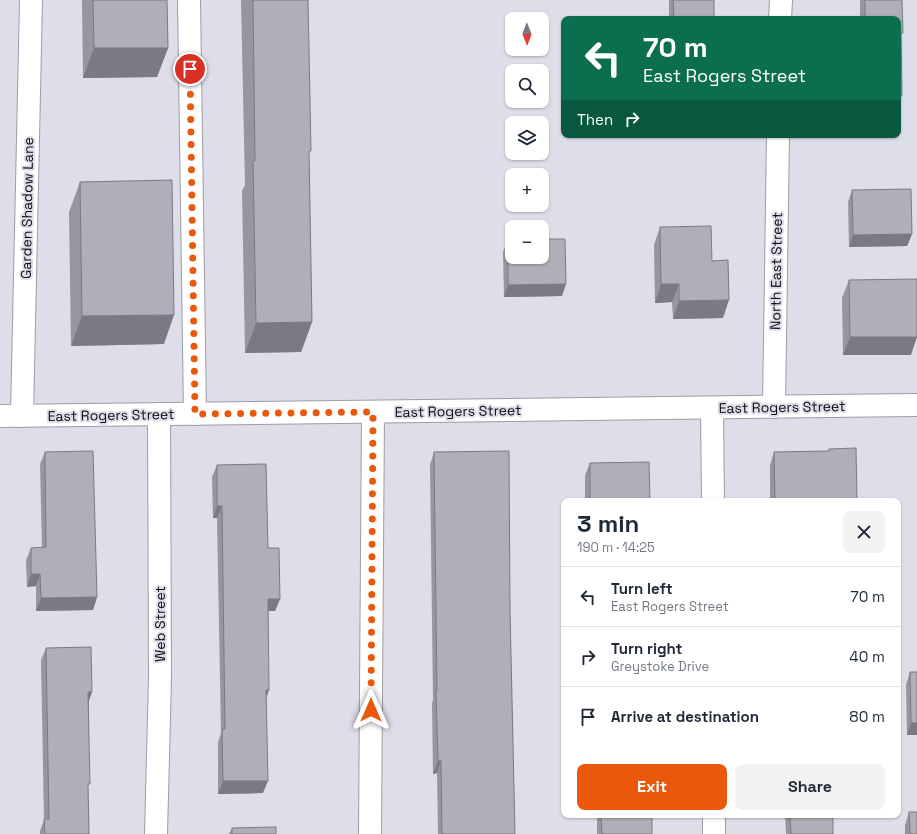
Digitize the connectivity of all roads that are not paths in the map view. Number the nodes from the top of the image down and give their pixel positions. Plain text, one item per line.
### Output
1 (31, 0) edge
2 (189, 0) edge
3 (781, 0) edge
4 (780, 16) edge
5 (778, 138) edge
6 (917, 405) edge
7 (774, 407) junction
8 (712, 408) junction
9 (373, 412) junction
10 (159, 414) junction
11 (195, 414) junction
12 (0, 416) edge
13 (22, 416) junction
14 (712, 498) edge
15 (714, 818) edge
16 (156, 834) edge
17 (370, 834) edge
18 (714, 834) edge

1 - 13 street, Garden Shadow Lane
2 - 11 street
3 - 4 street
5 - 7 street, North East Street
6 - 7 street, East Rogers Street
7 - 8 street, East Rogers Street
8 - 9 street, East Rogers Street
8 - 14 street
9 - 11 street, East Rogers Street
9 - 17 street
10 - 11 street, East Rogers Street
10 - 13 street, East Rogers Street
10 - 16 street, Web Street
12 - 13 street, East Rogers Street
15 - 18 street

